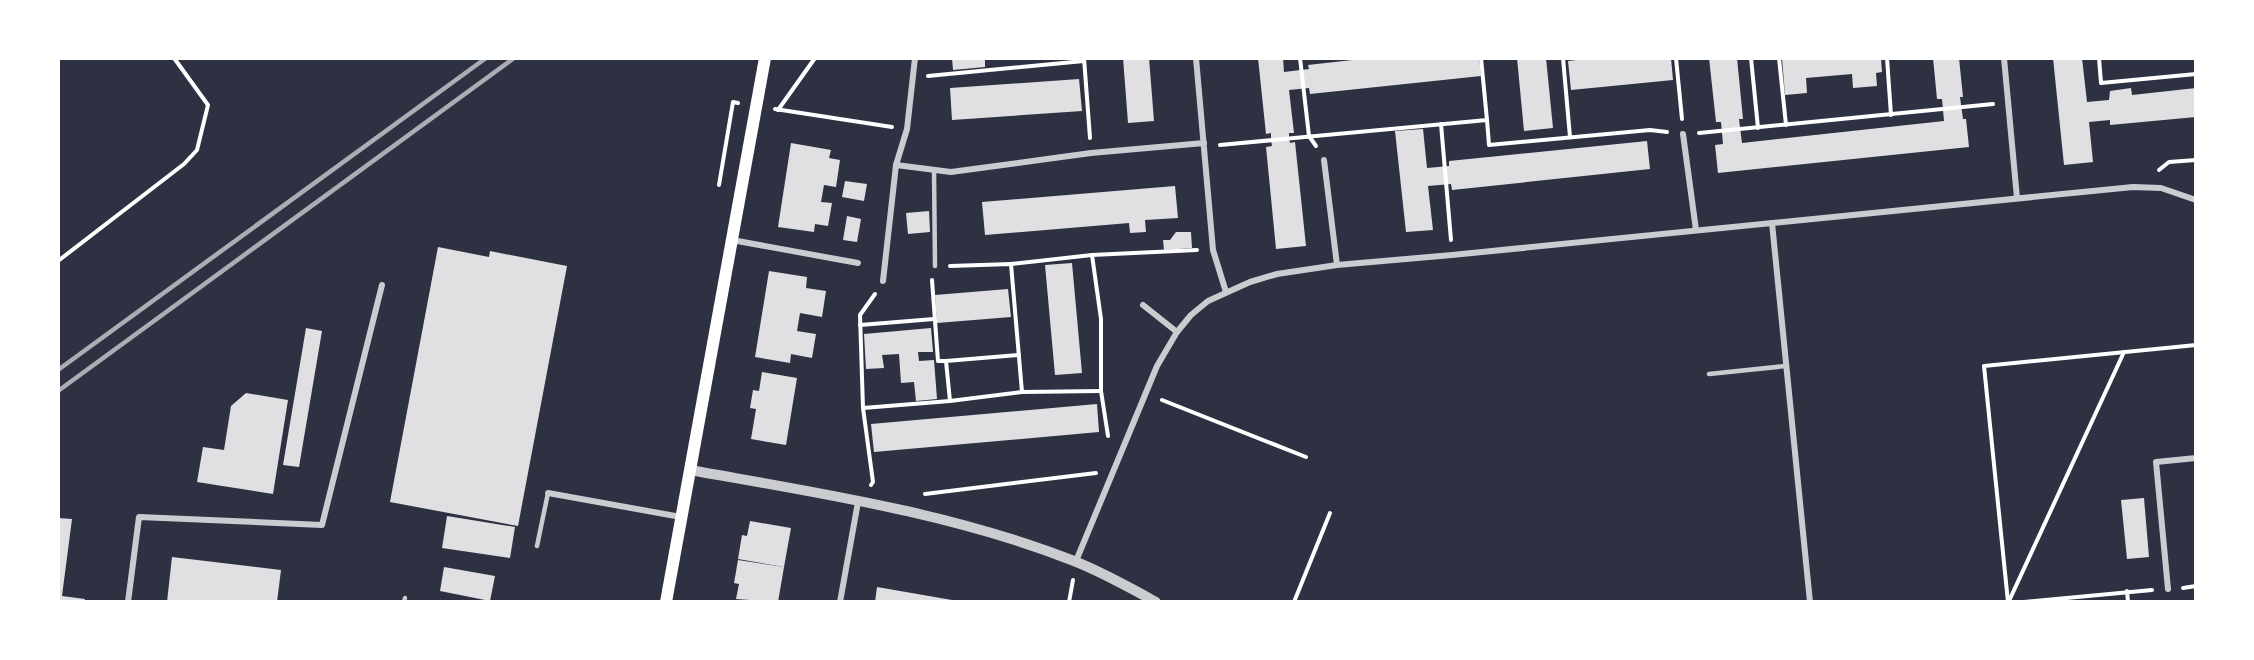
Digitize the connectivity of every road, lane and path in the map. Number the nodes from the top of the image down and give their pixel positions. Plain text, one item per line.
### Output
1 (174, 58) edge
2 (765, 58) edge
3 (815, 58) edge
4 (915, 58) edge
5 (1196, 58) edge
6 (1300, 58) edge
7 (1481, 58) edge
8 (1563, 58) edge
9 (1676, 58) edge
10 (1751, 58) edge
11 (1779, 58) edge
12 (1887, 58) edge
13 (2004, 58) edge
14 (2098, 58) edge
15 (1084, 60) edge
16 (2196, 74) edge
17 (912, 78) junction
18 (2008, 102) junction
19 (1891, 115) junction
20 (1487, 120) junction
21 (1441, 124) junction
22 (1786, 125) junction
23 (1758, 128) junction
24 (907, 129) junction
25 (1683, 134) junction
26 (1309, 136) junction
27 (1570, 137) junction
28 (1204, 145) junction
29 (1091, 153) junction
30 (1324, 160) joint
31 (896, 165) junction
32 (933, 169) junction
33 (2017, 198) junction
34 (2196, 200) edge
35 (1772, 223) junction
36 (1696, 230) junction
37 (731, 239) junction
38 (1213, 250) junction
39 (1092, 255) junction
40 (1452, 255) junction
41 (58, 261) edge
42 (858, 263) dead end
43 (1011, 264) junction
44 (1336, 265) junction
45 (935, 266) junction
46 (883, 281) joint
47 (382, 285) dead end
48 (1226, 292) junction
49 (1143, 305) dead end
50 (934, 319) junction
51 (860, 325) junction
52 (1177, 332) junction
53 (2196, 345) edge
54 (2124, 352) junction
55 (1019, 355) junction
56 (946, 361) junction
57 (1786, 366) junction
58 (1709, 374) dead end
59 (1101, 391) junction
60 (1022, 392) junction
61 (1146, 393) junction
62 (950, 401) junction
63 (863, 408) junction
64 (1108, 437) dead end
65 (1306, 457) dead end
66 (2196, 458) edge
67 (690, 470) junction
68 (1113, 471) junction
69 (548, 493) joint
70 (916, 495) dead end
71 (858, 502) junction
72 (1330, 513) dead end
73 (681, 517) junction
74 (537, 546) dead end
75 (1076, 561) junction
76 (2168, 589) joint
77 (2127, 591) junction
78 (128, 602) edge
79 (666, 602) edge
80 (840, 602) edge
81 (1155, 602) edge
82 (1294, 602) edge
83 (1810, 602) edge
84 (2008, 602) edge
85 (2024, 602) edge
86 (2128, 602) edge

1 - 41 path
2 - 37 main road
3 - 24 path
4 - 17 street
5 - 28 street
6 - 26 path
7 - 20 path
8 - 27 path
9 - 25 path
10 - 23 path
11 - 22 path
12 - 19 path
13 - 18 street
14 - 16 path
15 - 17 path
15 - 29 path
17 - 24 street
18 - 19 path
18 - 33 street
19 - 22 path
20 - 21 path
20 - 27 path
21 - 26 path
21 - 40 path
22 - 23 path
23 - 25 path
24 - 31 street
25 - 27 path
25 - 36 street
26 - 28 path
26 - 30 path
28 - 29 street
28 - 38 street
29 - 32 street
30 - 44 street
31 - 32 street
31 - 46 street
32 - 45 lane
33 - 34 street
33 - 35 street
35 - 36 street
35 - 57 street
36 - 40 street
37 - 42 street
37 - 67 main road
38 - 39 path
38 - 48 street
39 - 43 path
39 - 59 path
40 - 44 street
43 - 45 path
43 - 55 path
44 - 48 street
45 - 50 path
46 - 51 path
47 - 78 street
48 - 52 street
49 - 52 street
50 - 51 path
50 - 56 path
51 - 63 path
52 - 61 street
53 - 54 path
54 - 84 path
54 - 84 path
55 - 56 path
55 - 60 path
56 - 62 path
57 - 58 lane
57 - 83 street
59 - 60 path
59 - 64 path
60 - 62 path
61 - 65 path
61 - 68 street
62 - 63 path
63 - 71 path
66 - 76 street
67 - 71 street
67 - 73 main road
68 - 70 path
68 - 75 street
69 - 73 street
69 - 74 lane
71 - 75 street
71 - 80 street
72 - 82 path
73 - 79 main road
75 - 81 street
76 - 77 path
77 - 85 path
77 - 86 path

